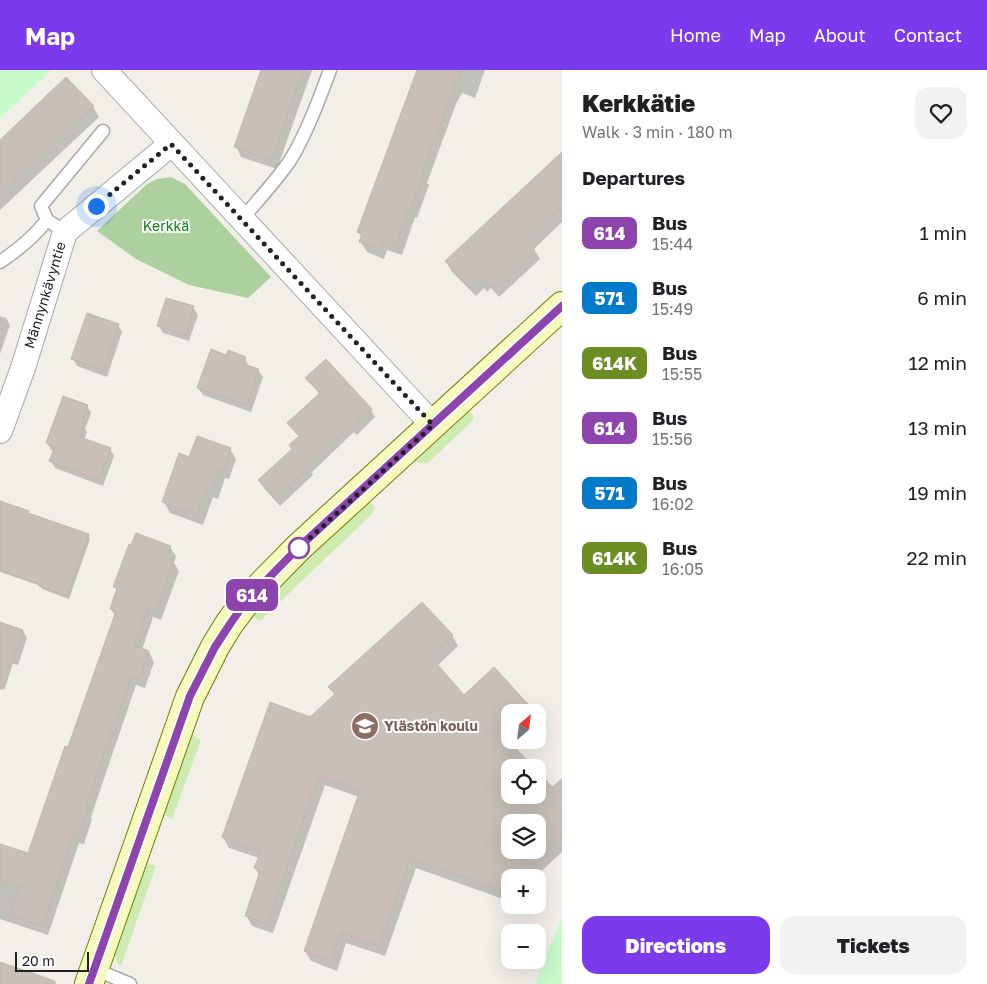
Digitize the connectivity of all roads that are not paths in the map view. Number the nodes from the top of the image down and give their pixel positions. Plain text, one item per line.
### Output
1 (104, 70) edge
2 (330, 70) edge
3 (103, 131) dead end
4 (171, 144) junction
5 (242, 219) junction
6 (56, 226) junction
7 (0, 262) edge
8 (562, 306) edge
9 (433, 425) junction
10 (0, 431) edge
11 (91, 977) edge
12 (130, 984) edge

1 - 4 street
2 - 5 lane
3 - 6 lane
4 - 5 street
4 - 6 street, Männynkävyntie
5 - 9 street
6 - 7 lane
6 - 10 street, Männynkävyntie
8 - 9 street
9 - 11 street
11 - 12 lane

